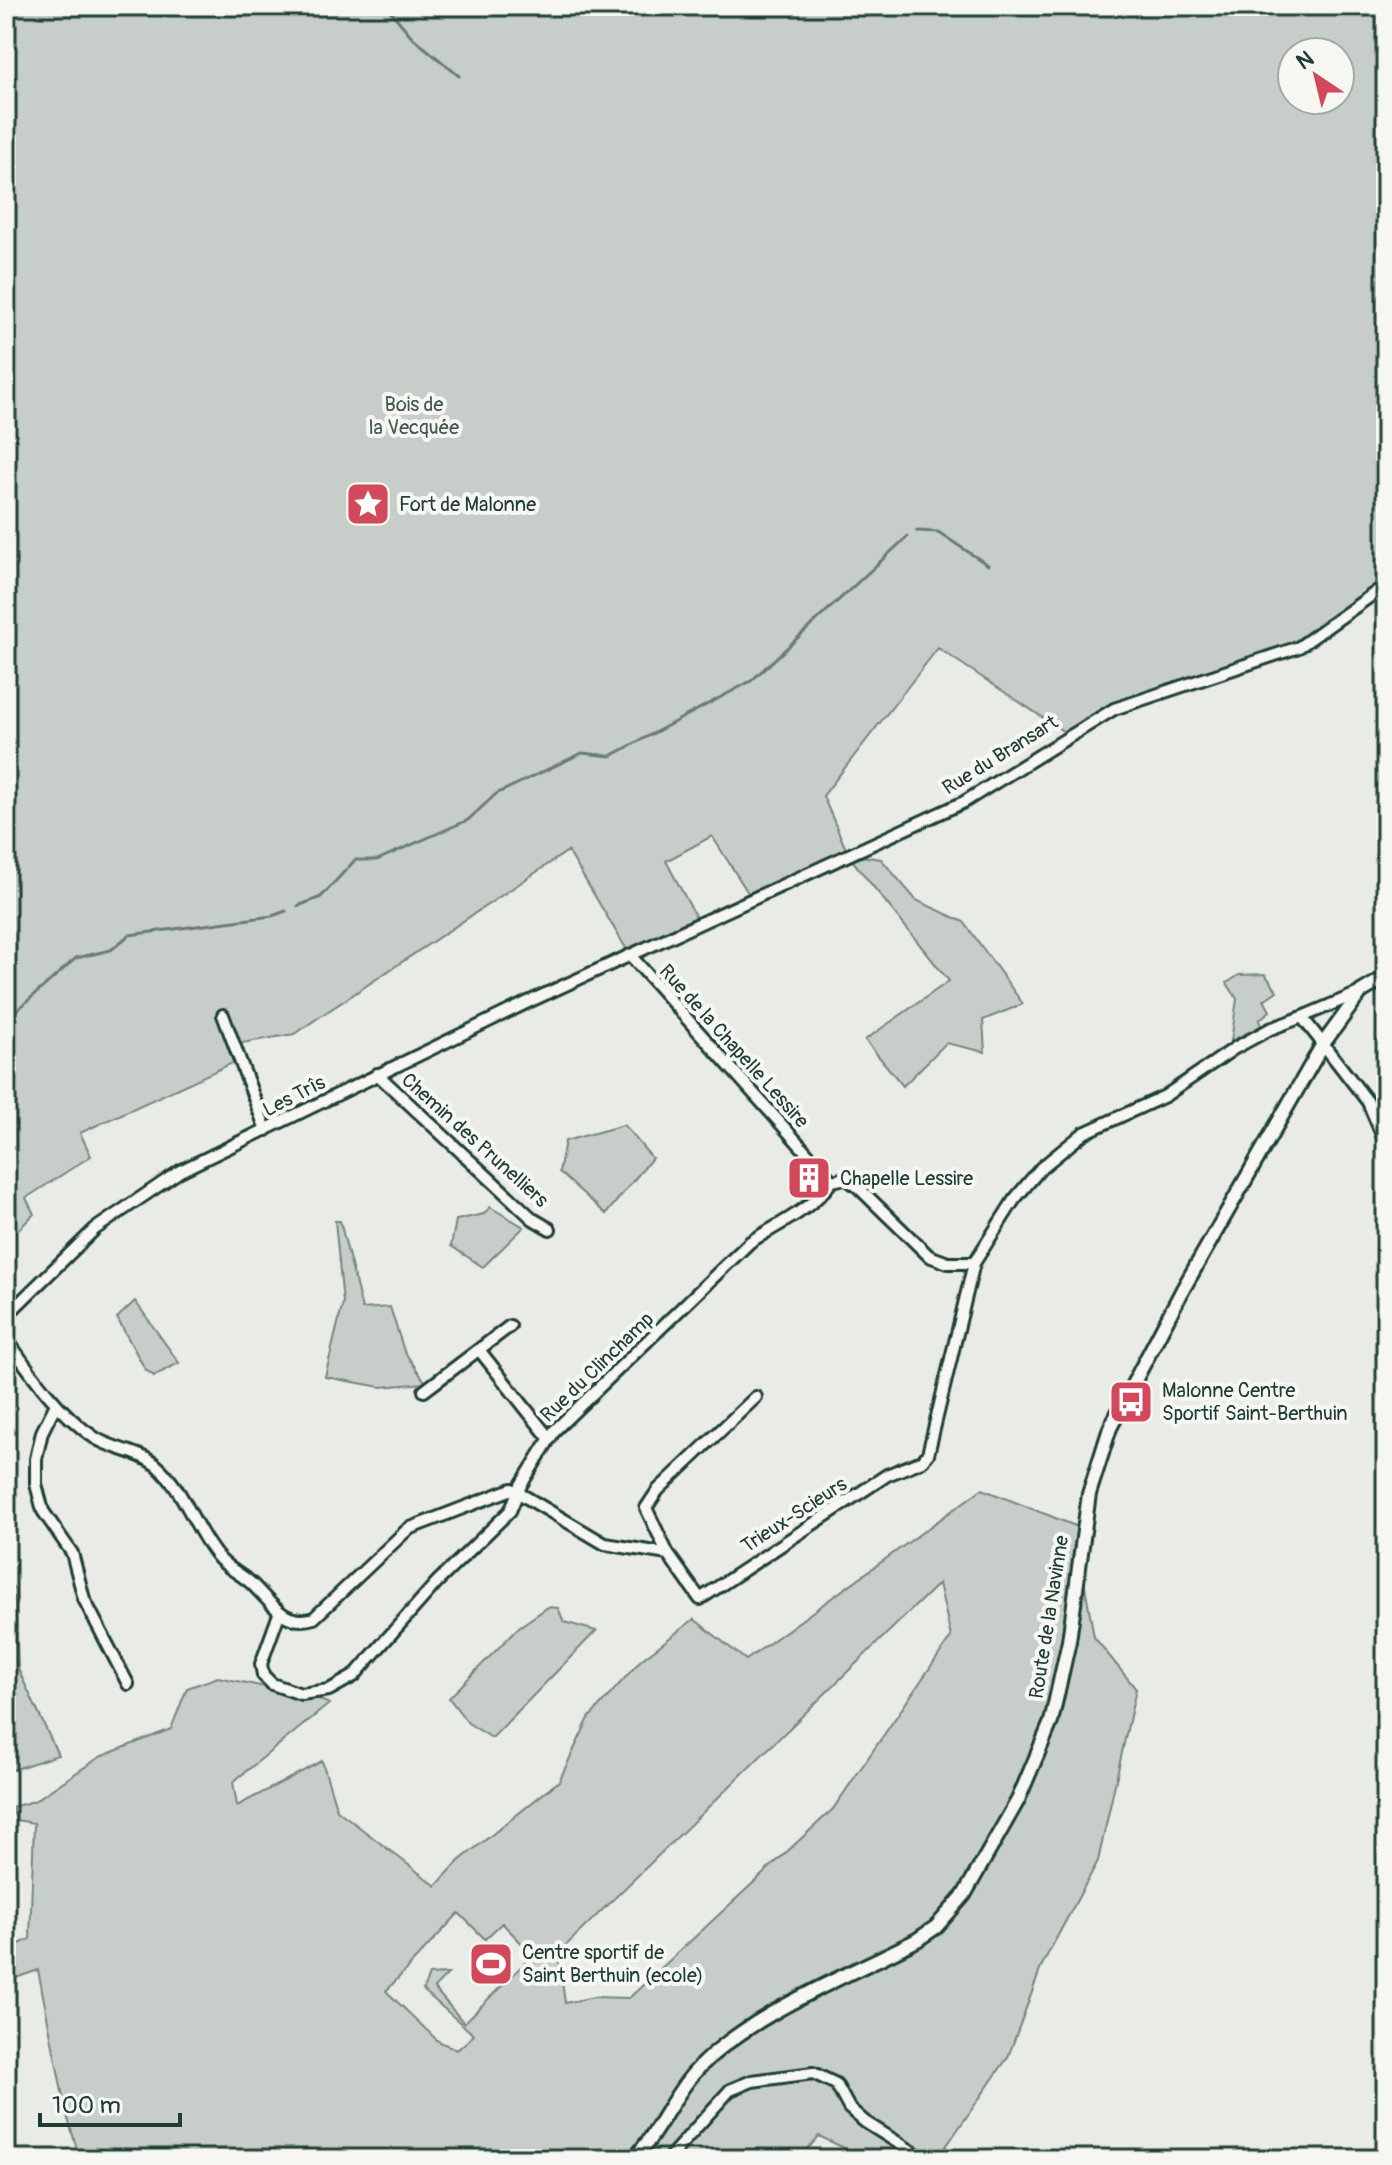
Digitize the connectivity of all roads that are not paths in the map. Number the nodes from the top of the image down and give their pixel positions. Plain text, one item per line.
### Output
1 (1386, 585) edge
2 (630, 955) junction
3 (1386, 977) edge
4 (1361, 992) junction
5 (223, 1015) dead end
6 (1302, 1017) junction
7 (1323, 1044) junction
8 (377, 1074) junction
9 (266, 1130) junction
10 (1386, 1144) edge
11 (832, 1181) junction
12 (550, 1229) dead end
13 (974, 1263) junction
14 (6, 1316) edge
15 (510, 1326) dead end
16 (6, 1338) edge
17 (480, 1351) junction
18 (424, 1391) dead end
19 (756, 1397) dead end
20 (56, 1404) junction
21 (549, 1438) junction
22 (519, 1493) junction
23 (668, 1554) junction
24 (279, 1614) junction
25 (128, 1684) dead end
26 (634, 2159) edge
27 (668, 2159) edge
28 (924, 2159) edge

1 - 2 street, Rue du Bransart
2 - 8 street, Les Trîs
2 - 11 street, Rue de la Chapelle Lessire
3 - 4 street, Route de la Navinne
4 - 6 street
4 - 7 street, Route de la Navinne
5 - 9 street
6 - 7 street
6 - 13 street
7 - 10 street
7 - 26 street, Route de la Navinne
8 - 9 street, Les Trîs
8 - 12 street, Chemin des Prunelliers
9 - 14 street, Les Trîs
11 - 13 street, Rue de la Chapelle Lessire
11 - 21 street, Rue du Clinchamp
13 - 23 street, Trieux-Scieurs
15 - 17 street
16 - 20 street
17 - 18 street
17 - 21 street
19 - 23 street
20 - 24 street
20 - 25 street
21 - 22 street, Rue du Clinchamp
22 - 23 street
22 - 24 street
22 - 24 street, Rue du Clinchamp
27 - 28 street

